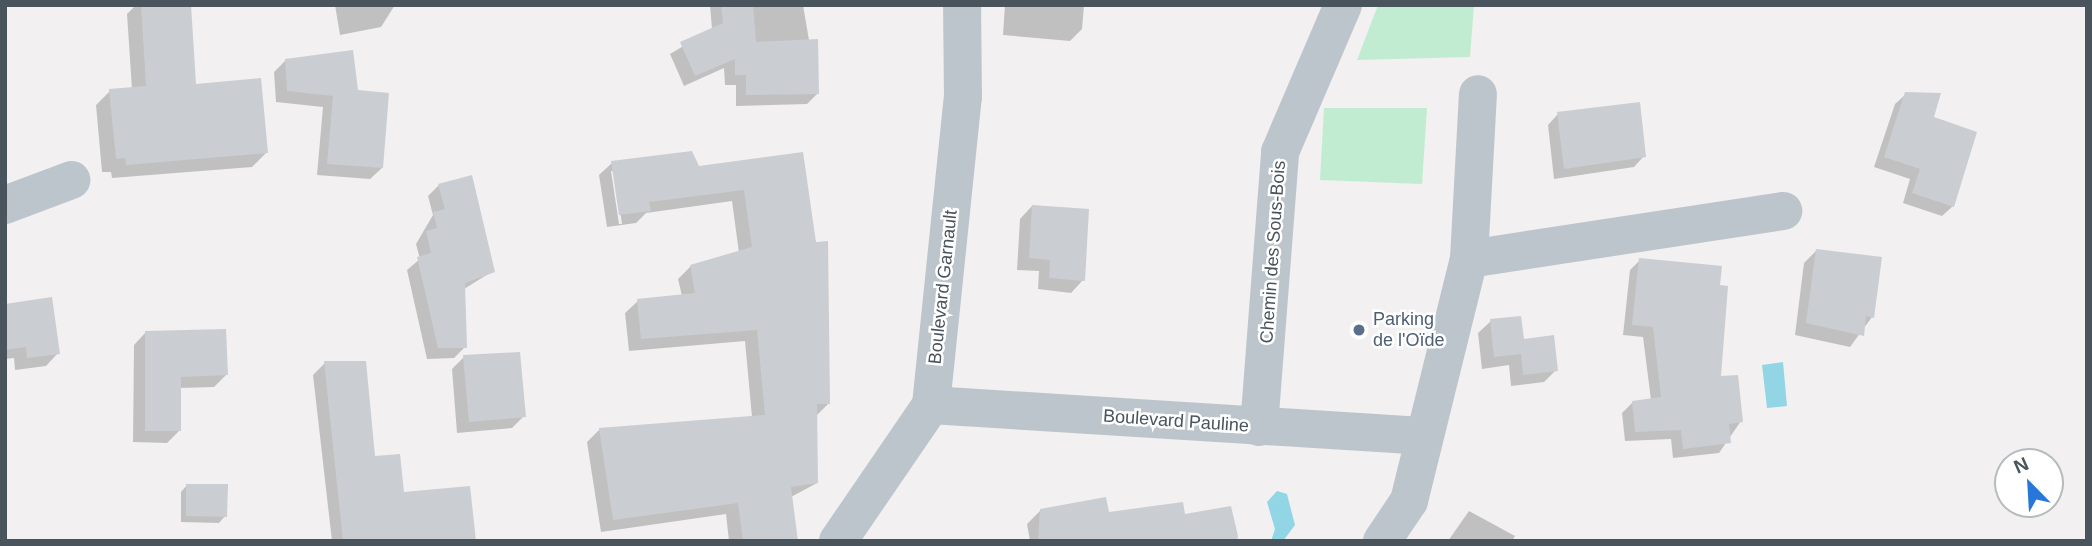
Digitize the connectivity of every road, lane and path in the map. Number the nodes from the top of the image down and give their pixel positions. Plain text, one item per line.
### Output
1 (962, 5) edge
2 (1343, 5) edge
3 (1478, 94) dead end
4 (71, 180) dead end
5 (5, 205) edge
6 (1783, 211) dead end
7 (1469, 259) junction
8 (931, 405) junction
9 (1259, 427) junction
10 (1422, 436) junction
11 (838, 541) edge
12 (1382, 541) edge

1 - 8 street, Boulevard Garnault
2 - 9 street, Chemin des Sous-Bois
3 - 7 street
4 - 5 street
6 - 7 street
7 - 10 street
8 - 9 street, Boulevard Pauline
8 - 11 street, Boulevard Garnault
9 - 10 street, Boulevard Pauline
10 - 12 street

